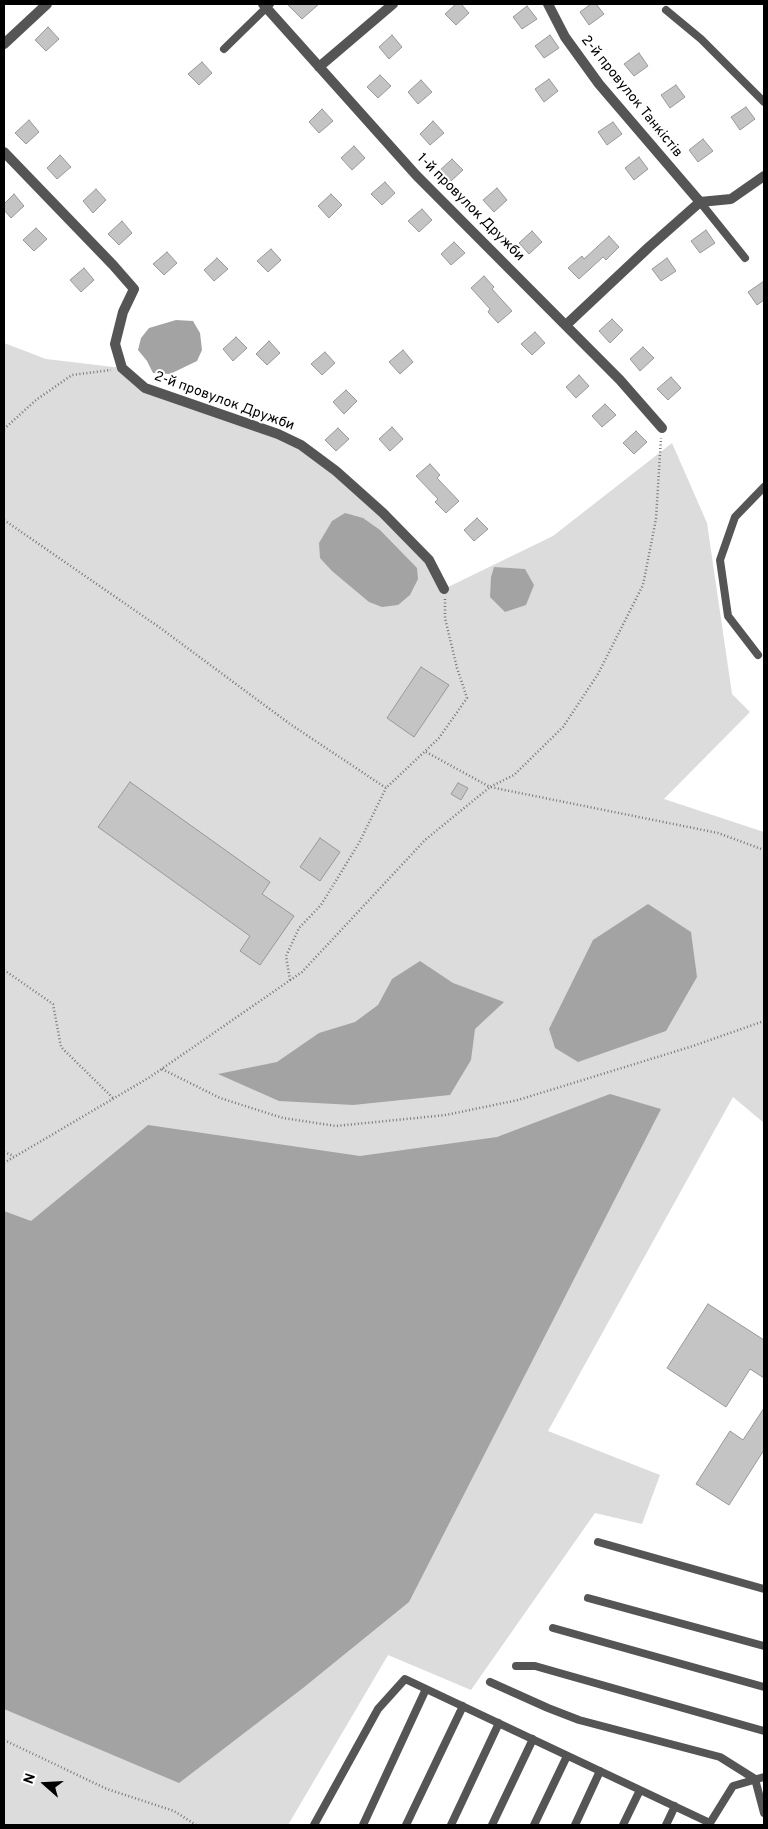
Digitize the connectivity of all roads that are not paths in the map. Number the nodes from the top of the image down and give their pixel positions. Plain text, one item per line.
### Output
1 (47, 4) edge
2 (393, 4) edge
3 (548, 4) edge
4 (266, 5) edge
5 (666, 10) dead end
6 (4, 44) edge
7 (224, 50) dead end
8 (319, 67) junction
9 (764, 102) edge
10 (4, 152) edge
11 (764, 176) edge
12 (700, 202) junction
13 (746, 258) dead end
14 (566, 325) junction
15 (662, 428) road end
16 (764, 487) edge
17 (444, 589) road end
18 (758, 655) dead end
19 (598, 1542) dead end
20 (764, 1589) edge
21 (588, 1598) dead end
22 (553, 1628) dead end
23 (764, 1646) edge
24 (516, 1666) dead end
25 (490, 1682) dead end
26 (764, 1687) edge
27 (426, 1689) junction
28 (463, 1706) junction
29 (499, 1723) junction
30 (764, 1731) edge
31 (533, 1740) junction
32 (567, 1756) junction
33 (600, 1771) junction
34 (764, 1777) edge
35 (755, 1780) junction
36 (640, 1790) junction
37 (675, 1806) junction
38 (764, 1809) edge
39 (764, 1813) edge
40 (314, 1825) edge
41 (363, 1825) edge
42 (406, 1825) edge
43 (451, 1825) edge
44 (492, 1825) edge
45 (534, 1825) edge
46 (575, 1825) edge
47 (623, 1825) edge
48 (666, 1825) edge
49 (711, 1825) edge

1 - 6 street
2 - 8 street
3 - 12 street, 2-й провулок Танкістів
4 - 7 lane
4 - 8 street, 1-й провулок Дружби
5 - 9 lane
8 - 14 street, 1-й провулок Дружби
10 - 17 street, 2-й провулок Дружби
11 - 12 street
12 - 13 lane
12 - 14 street
14 - 15 street, 1-й провулок Дружби
16 - 18 lane
19 - 20 lane
21 - 23 lane
22 - 26 lane
24 - 30 lane
25 - 35 lane
27 - 28 lane
27 - 40 lane
27 - 41 lane
28 - 29 lane
28 - 42 lane
29 - 31 lane
29 - 43 lane
31 - 32 lane
31 - 44 lane
32 - 33 lane
32 - 45 lane
33 - 36 lane
33 - 46 lane
34 - 35 lane
35 - 38 lane
35 - 49 lane
36 - 37 lane
36 - 47 lane
37 - 48 lane
37 - 49 lane
38 - 39 lane

